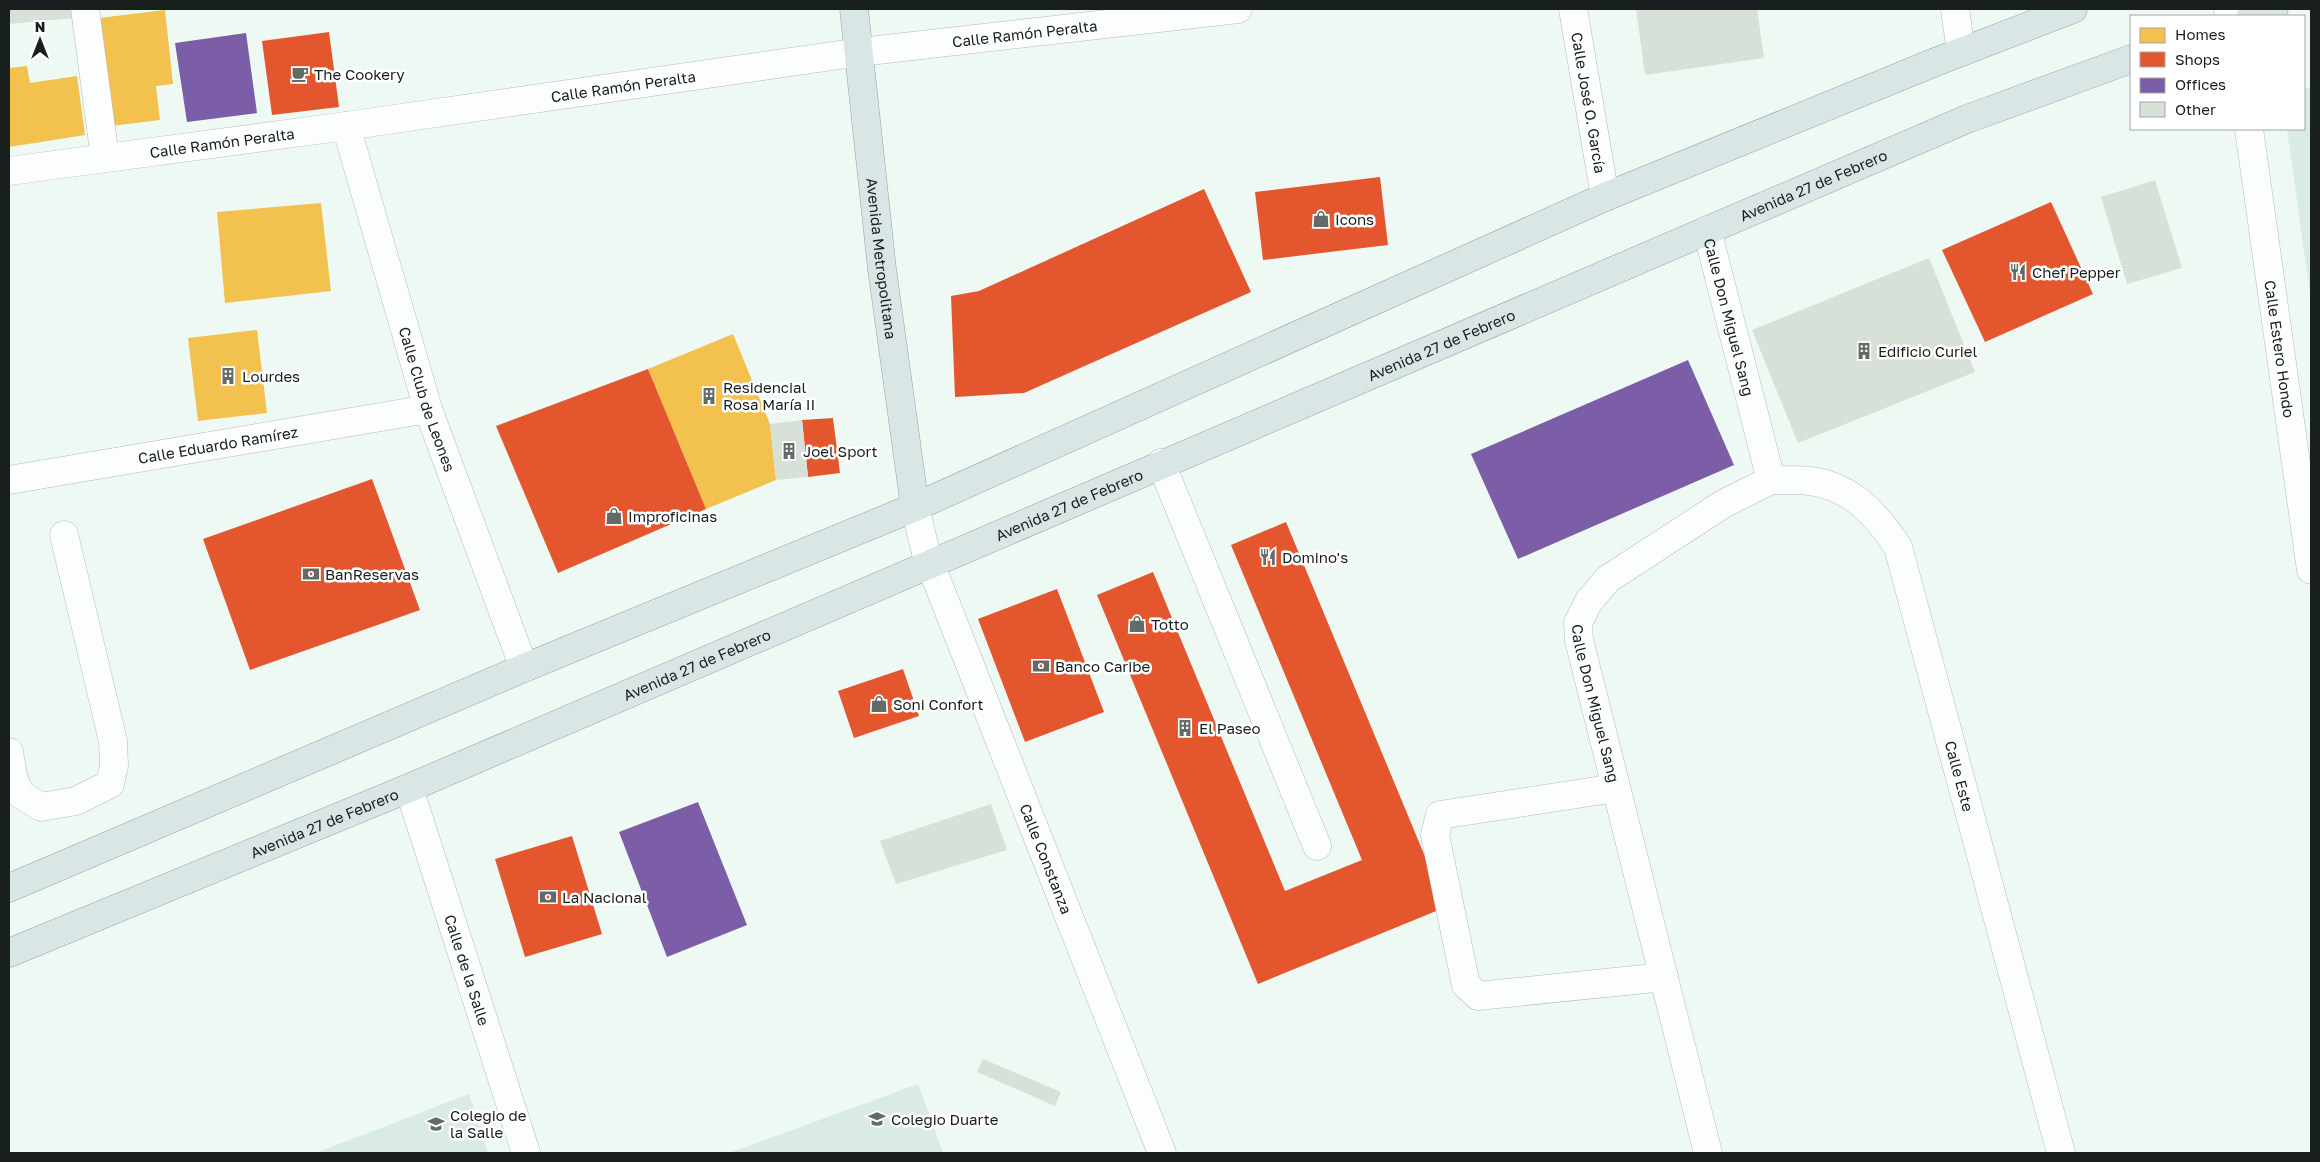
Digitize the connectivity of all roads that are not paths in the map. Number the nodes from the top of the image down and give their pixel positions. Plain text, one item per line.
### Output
1 (85, 9) edge
2 (854, 9) edge
3 (1238, 9) edge
4 (1573, 9) edge
5 (1955, 9) edge
6 (2073, 9) edge
7 (2274, 9) edge
8 (2254, 15) edge
9 (860, 52) junction
10 (1961, 52) junction
11 (2130, 59) edge
12 (346, 126) junction
13 (2249, 130) edge
14 (105, 158) junction
15 (9, 171) edge
16 (1605, 197) junction
17 (1707, 230) junction
18 (428, 409) junction
19 (1161, 463) junction
20 (9, 480) edge
21 (1771, 480) junction
22 (915, 507) junction
23 (64, 536) dead end
24 (929, 565) junction
25 (2311, 570) edge
26 (524, 668) junction
27 (9, 752) edge
28 (408, 788) junction
29 (1616, 788) junction
30 (1317, 846) dead end
31 (9, 888) edge
32 (9, 953) edge
33 (1664, 977) junction
34 (526, 1153) edge
35 (1162, 1153) edge
36 (1708, 1153) edge
37 (2061, 1153) edge

1 - 14 street
2 - 9 main road, Avenida Metropolitana
3 - 9 street, Calle Ramón Peralta
4 - 16 street, Calle José O. García
5 - 10 street
6 - 10 main road
7 - 8 main road
9 - 12 street, Calle Ramón Peralta
9 - 22 main road, Avenida Metropolitana
10 - 16 main road
11 - 17 main road, Avenida 27 de Febrero
12 - 14 street, Calle Ramón Peralta
12 - 18 street, Calle Club de Leones
13 - 25 street, Calle Estero Hondo
14 - 15 street, Calle Ramón Peralta
16 - 22 main road
17 - 19 main road, Avenida 27 de Febrero
17 - 21 street, Calle Don Miguel Sang
18 - 20 street, Calle Eduardo Ramírez
18 - 26 street, Calle Club de Leones
19 - 24 main road, Avenida 27 de Febrero
19 - 30 street
21 - 29 street, Calle Don Miguel Sang
21 - 37 street, Calle Este
22 - 24 street, Calle Constanza
22 - 26 main road
23 - 27 street
24 - 28 main road, Avenida 27 de Febrero
24 - 35 street, Calle Constanza
26 - 31 main road
28 - 32 main road, Avenida 27 de Febrero
28 - 34 street, Calle de la Salle
29 - 33 street, Calle Don Miguel Sang
29 - 33 street
33 - 36 street, Calle Don Miguel Sang

